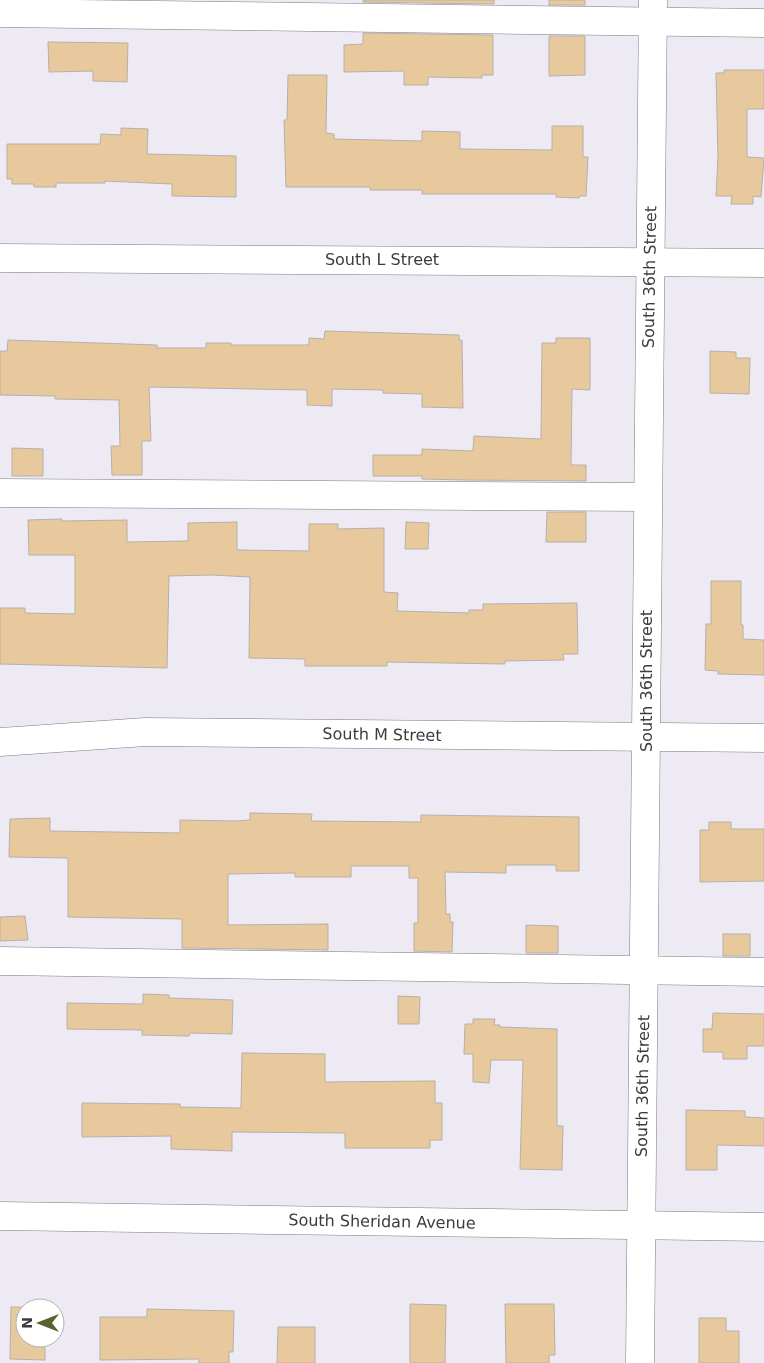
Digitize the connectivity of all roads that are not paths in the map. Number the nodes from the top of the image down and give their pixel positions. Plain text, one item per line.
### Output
1 (653, 11) edge
2 (0, 13) edge
3 (764, 24) edge
4 (0, 258) edge
5 (649, 261) junction
6 (764, 263) edge
7 (0, 494) edge
8 (647, 496) junction
9 (646, 736) junction
10 (764, 738) edge
11 (0, 742) edge
12 (0, 961) edge
13 (643, 971) junction
14 (764, 972) edge
15 (0, 1216) edge
16 (640, 1225) junction
17 (764, 1227) edge
18 (640, 1363) edge

1 - 2 street
1 - 3 street
1 - 5 street, South 36th Street
4 - 5 street, South L Street
5 - 6 street, South L Street
5 - 8 street, South 36th Street
7 - 8 street
8 - 9 street, South 36th Street
9 - 10 street, South M Street
9 - 11 street, South M Street
9 - 13 street, South 36th Street
12 - 13 street
13 - 14 street
13 - 16 street, South 36th Street
15 - 16 street, South Sheridan Avenue
16 - 17 street, South Sheridan Avenue
16 - 18 street, South 36th Street

